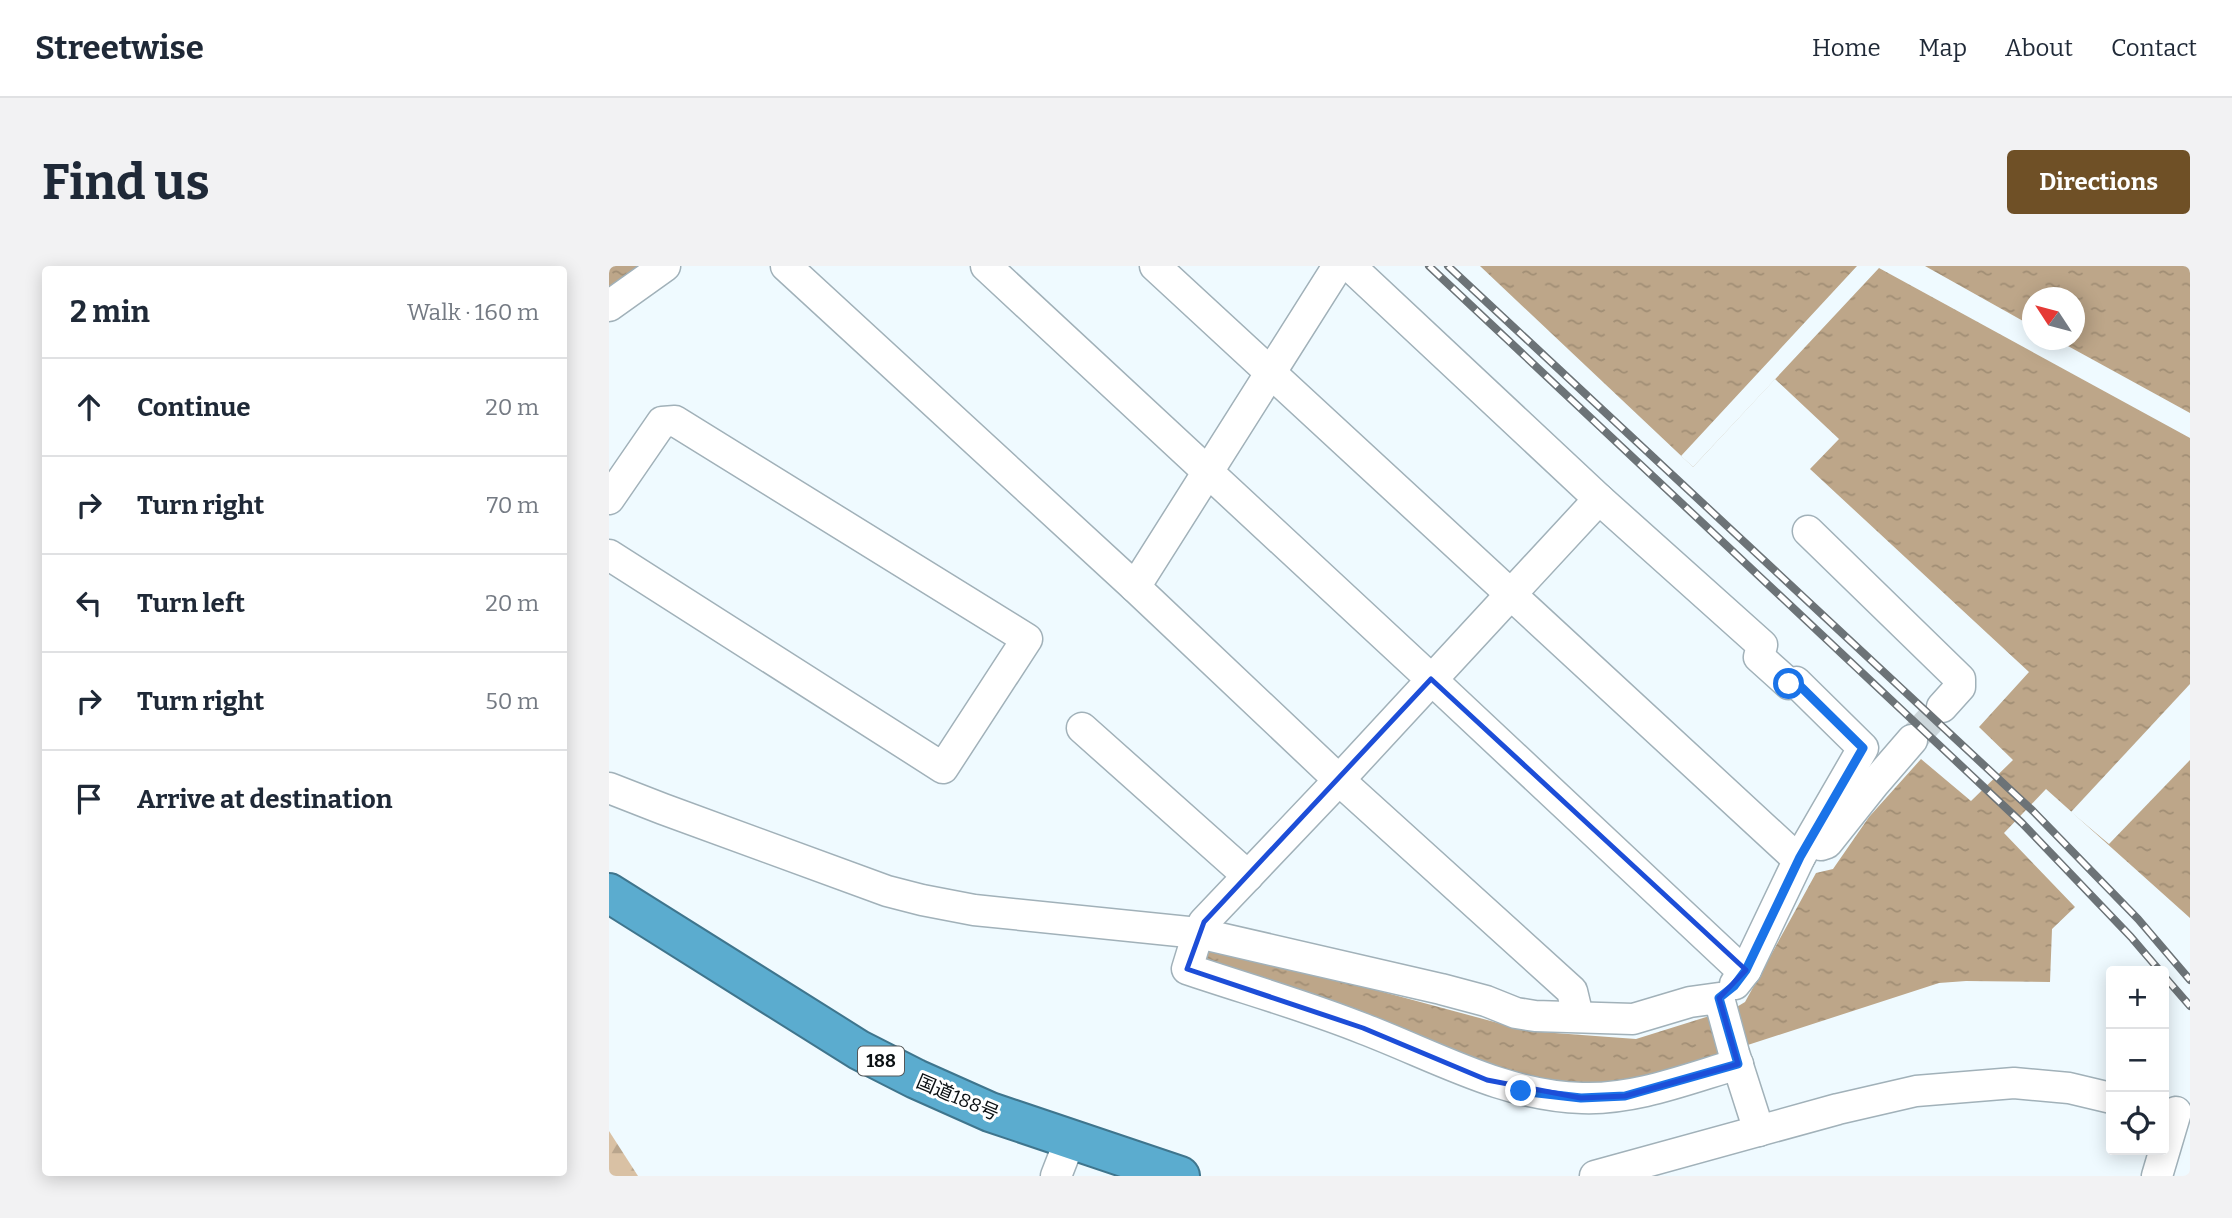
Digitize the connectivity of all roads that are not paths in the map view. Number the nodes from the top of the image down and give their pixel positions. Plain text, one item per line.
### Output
1 (665, 266) edge
2 (786, 266) edge
3 (986, 266) edge
4 (1156, 266) edge
5 (1338, 266) edge
6 (1350, 266) edge
7 (609, 306) edge
8 (1271, 374) junction
9 (1209, 473) junction
10 (609, 499) edge
11 (1599, 499) junction
12 (1808, 531) dead end
13 (609, 555) edge
14 (1135, 587) junction
15 (1511, 594) junction
16 (1431, 679) junction
17 (1942, 707) tunnel mouth
18 (1082, 728) dead end
19 (1912, 740) tunnel mouth
20 (1339, 780) junction
21 (609, 788) edge
22 (1804, 850) junction
23 (1248, 876) junction
24 (613, 904) edge
25 (1194, 945) junction
26 (1746, 970) junction
27 (1721, 1003) junction
28 (1578, 1016) junction
29 (1736, 1059) junction
30 (2106, 1097) edge
31 (2177, 1113) edge
32 (1759, 1131) junction
33 (1070, 1140) junction
34 (1056, 1176) edge
35 (1180, 1176) edge
36 (1595, 1176) edge
37 (2157, 1176) edge

1 - 7 street
2 - 14 street
3 - 9 street
4 - 8 street
5 - 8 street
6 - 11 street
8 - 9 street
8 - 15 street
9 - 14 street
9 - 16 street
10 - 13 street
11 - 15 street
11 - 22 street
12 - 17 street
14 - 20 street
15 - 16 street
15 - 22 street
16 - 20 street
16 - 26 street
18 - 23 street
19 - 22 street
20 - 23 street
20 - 28 street
21 - 25 street
22 - 26 street
23 - 25 street
24 - 33 highway, 国道188号 / 188
25 - 28 street
25 - 29 street
26 - 27 street
27 - 28 street
27 - 29 street
29 - 32 street
30 - 32 street
31 - 37 street
32 - 36 street
33 - 34 street
33 - 35 highway, 国道188号 / 188

